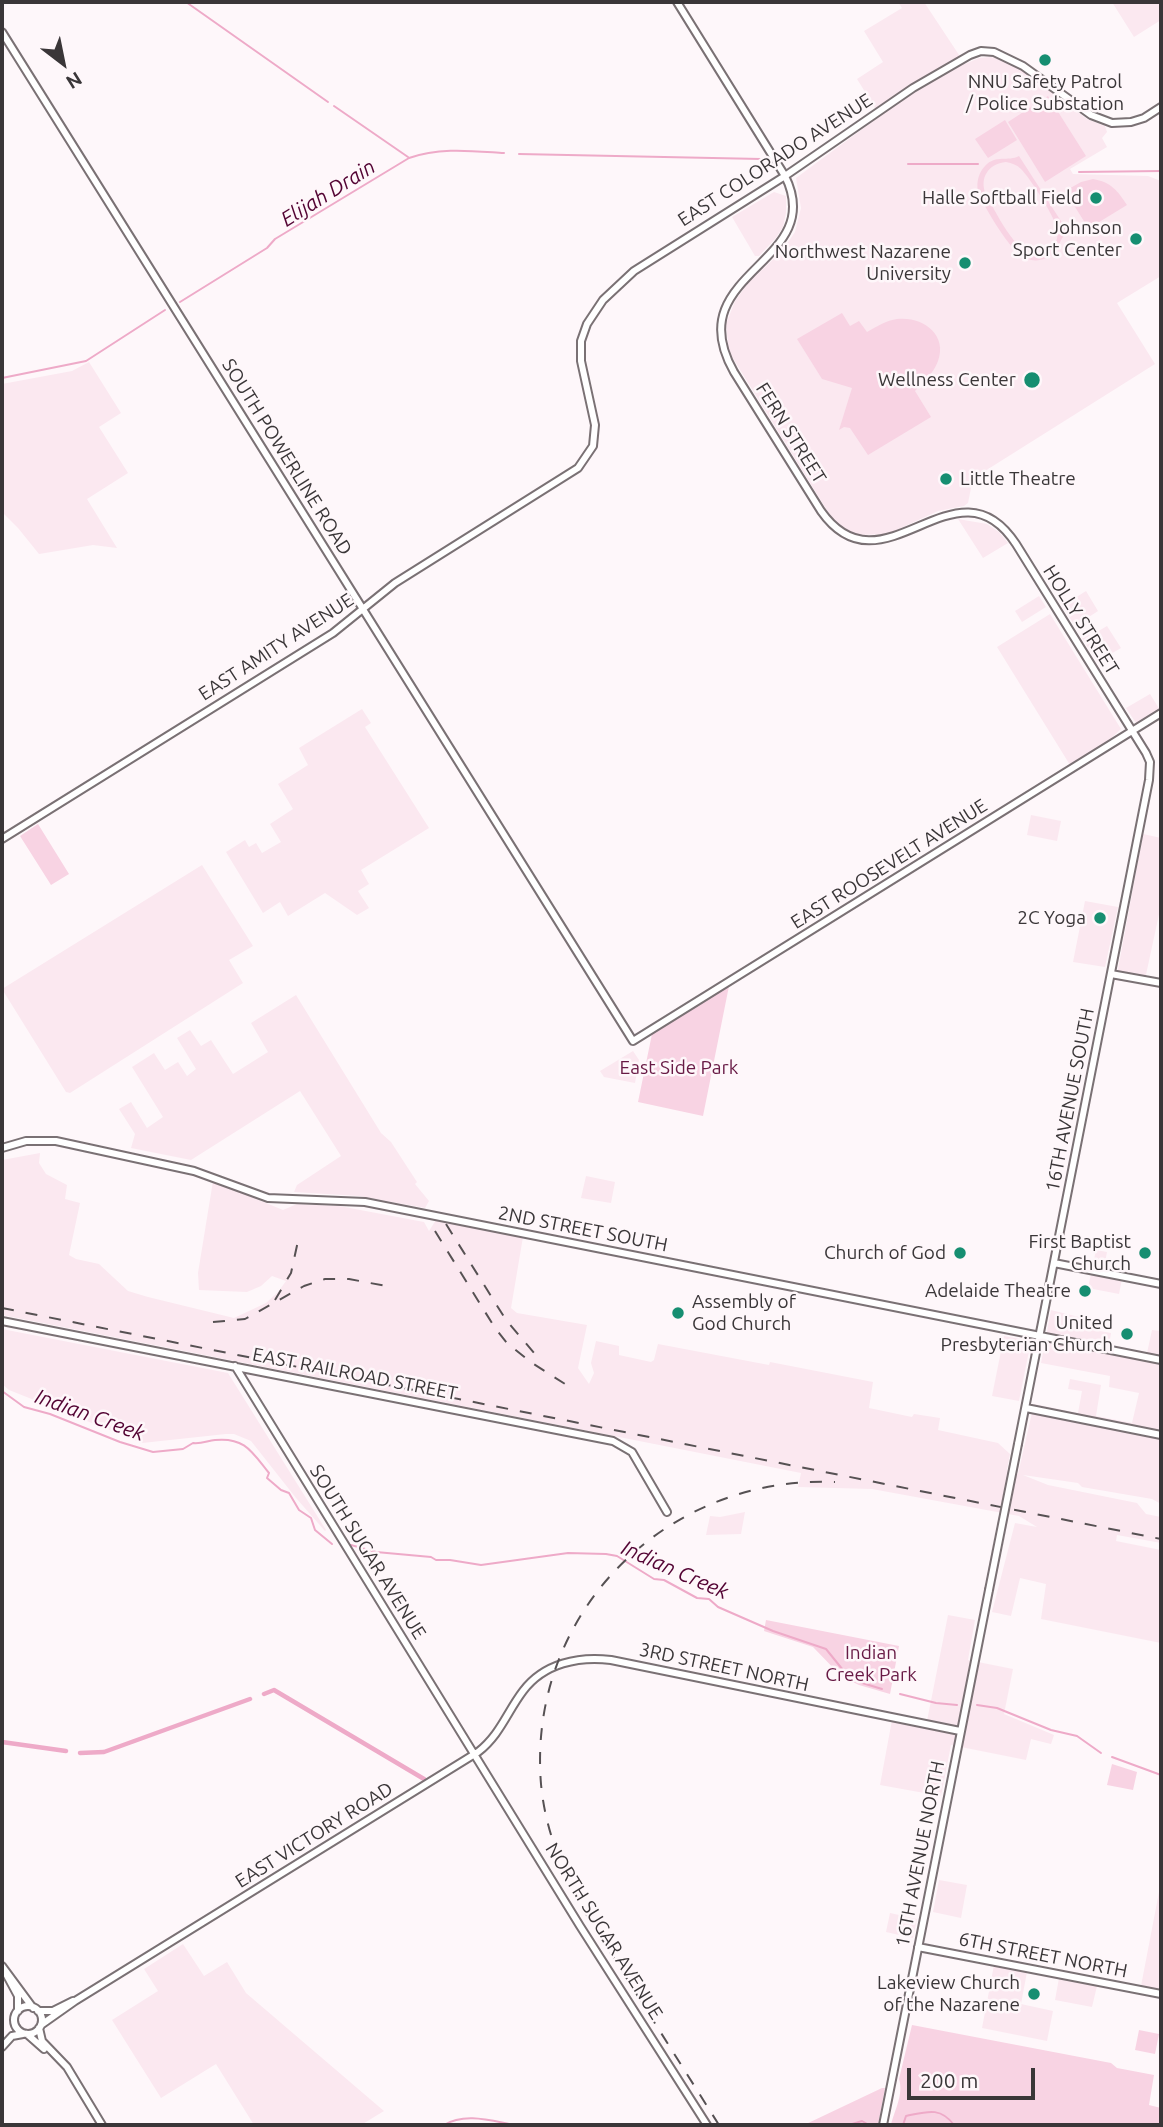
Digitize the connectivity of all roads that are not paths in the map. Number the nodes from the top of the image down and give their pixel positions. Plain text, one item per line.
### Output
1 (677, 2) edge
2 (2, 32) edge
3 (1161, 107) edge
4 (785, 176) junction
5 (593, 446) joint
6 (971, 512) joint
7 (364, 610) junction
8 (1161, 713) edge
9 (1132, 732) junction
10 (1150, 762) joint
11 (2, 839) edge
12 (1111, 974) junction
13 (1161, 983) edge
14 (633, 1041) joint
15 (2, 1148) edge
16 (1054, 1263) junction
17 (1161, 1284) edge
18 (2, 1321) edge
19 (1039, 1336) junction
20 (1161, 1360) edge
21 (235, 1366) junction
22 (1026, 1408) junction
23 (1161, 1435) edge
24 (667, 1512) dead end
25 (989, 1590) joint
26 (547, 1671) joint
27 (960, 1731) junction
28 (475, 1754) junction
29 (918, 1947) junction
30 (2, 1967) edge
31 (1161, 1994) edge
32 (75, 2001) junction
33 (35, 2009) junction
34 (18, 2011) junction
35 (14, 2023) junction
36 (40, 2026) junction
37 (25, 2034) junction
38 (2, 2044) edge
39 (74, 2081) junction
40 (102, 2125) edge
41 (706, 2125) edge
42 (883, 2125) edge

1 - 4 street
2 - 7 street, SOUTH POWERLINE ROAD
3 - 4 street, EAST COLORADO AVENUE
4 - 5 street, EAST COLORADO AVENUE
4 - 6 street, FERN STREET
5 - 7 street, EAST AMITY AVENUE
6 - 9 street, HOLLY STREET
7 - 11 street, EAST AMITY AVENUE
7 - 14 street, SOUTH POWERLINE ROAD
8 - 9 street, EAST ROOSEVELT AVENUE
9 - 10 street, HOLLY STREET
9 - 14 street, EAST ROOSEVELT AVENUE
10 - 12 street, 16TH AVENUE SOUTH
12 - 13 street
12 - 16 street, 16TH AVENUE SOUTH
15 - 19 street, 2ND STREET SOUTH
16 - 17 street
16 - 19 street, 16TH AVENUE SOUTH
18 - 21 street, EAST RAILROAD STREET
19 - 20 street, 2ND STREET SOUTH
19 - 22 street, 16TH AVENUE SOUTH
21 - 24 street, EAST RAILROAD STREET
21 - 28 street, SOUTH SUGAR AVENUE
22 - 23 street
22 - 25 street, 16TH AVENUE SOUTH, bridge
25 - 27 street, 16TH AVENUE NORTH
26 - 27 street, 3RD STREET NORTH
26 - 28 street, EAST VICTORY ROAD
27 - 29 street, 16TH AVENUE NORTH
28 - 32 street, EAST VICTORY ROAD
28 - 41 street, NORTH SUGAR AVENUE
29 - 31 street, 6TH STREET NORTH
29 - 42 street, 16TH AVENUE NORTH
30 - 33 street
30 - 34 street
32 - 33 street, EAST VICTORY ROAD
32 - 36 street, EAST VICTORY ROAD
33 - 34 street
33 - 36 street
34 - 35 street
35 - 37 street
35 - 38 street
36 - 37 street
36 - 39 street
37 - 38 street
37 - 39 street
39 - 40 street

